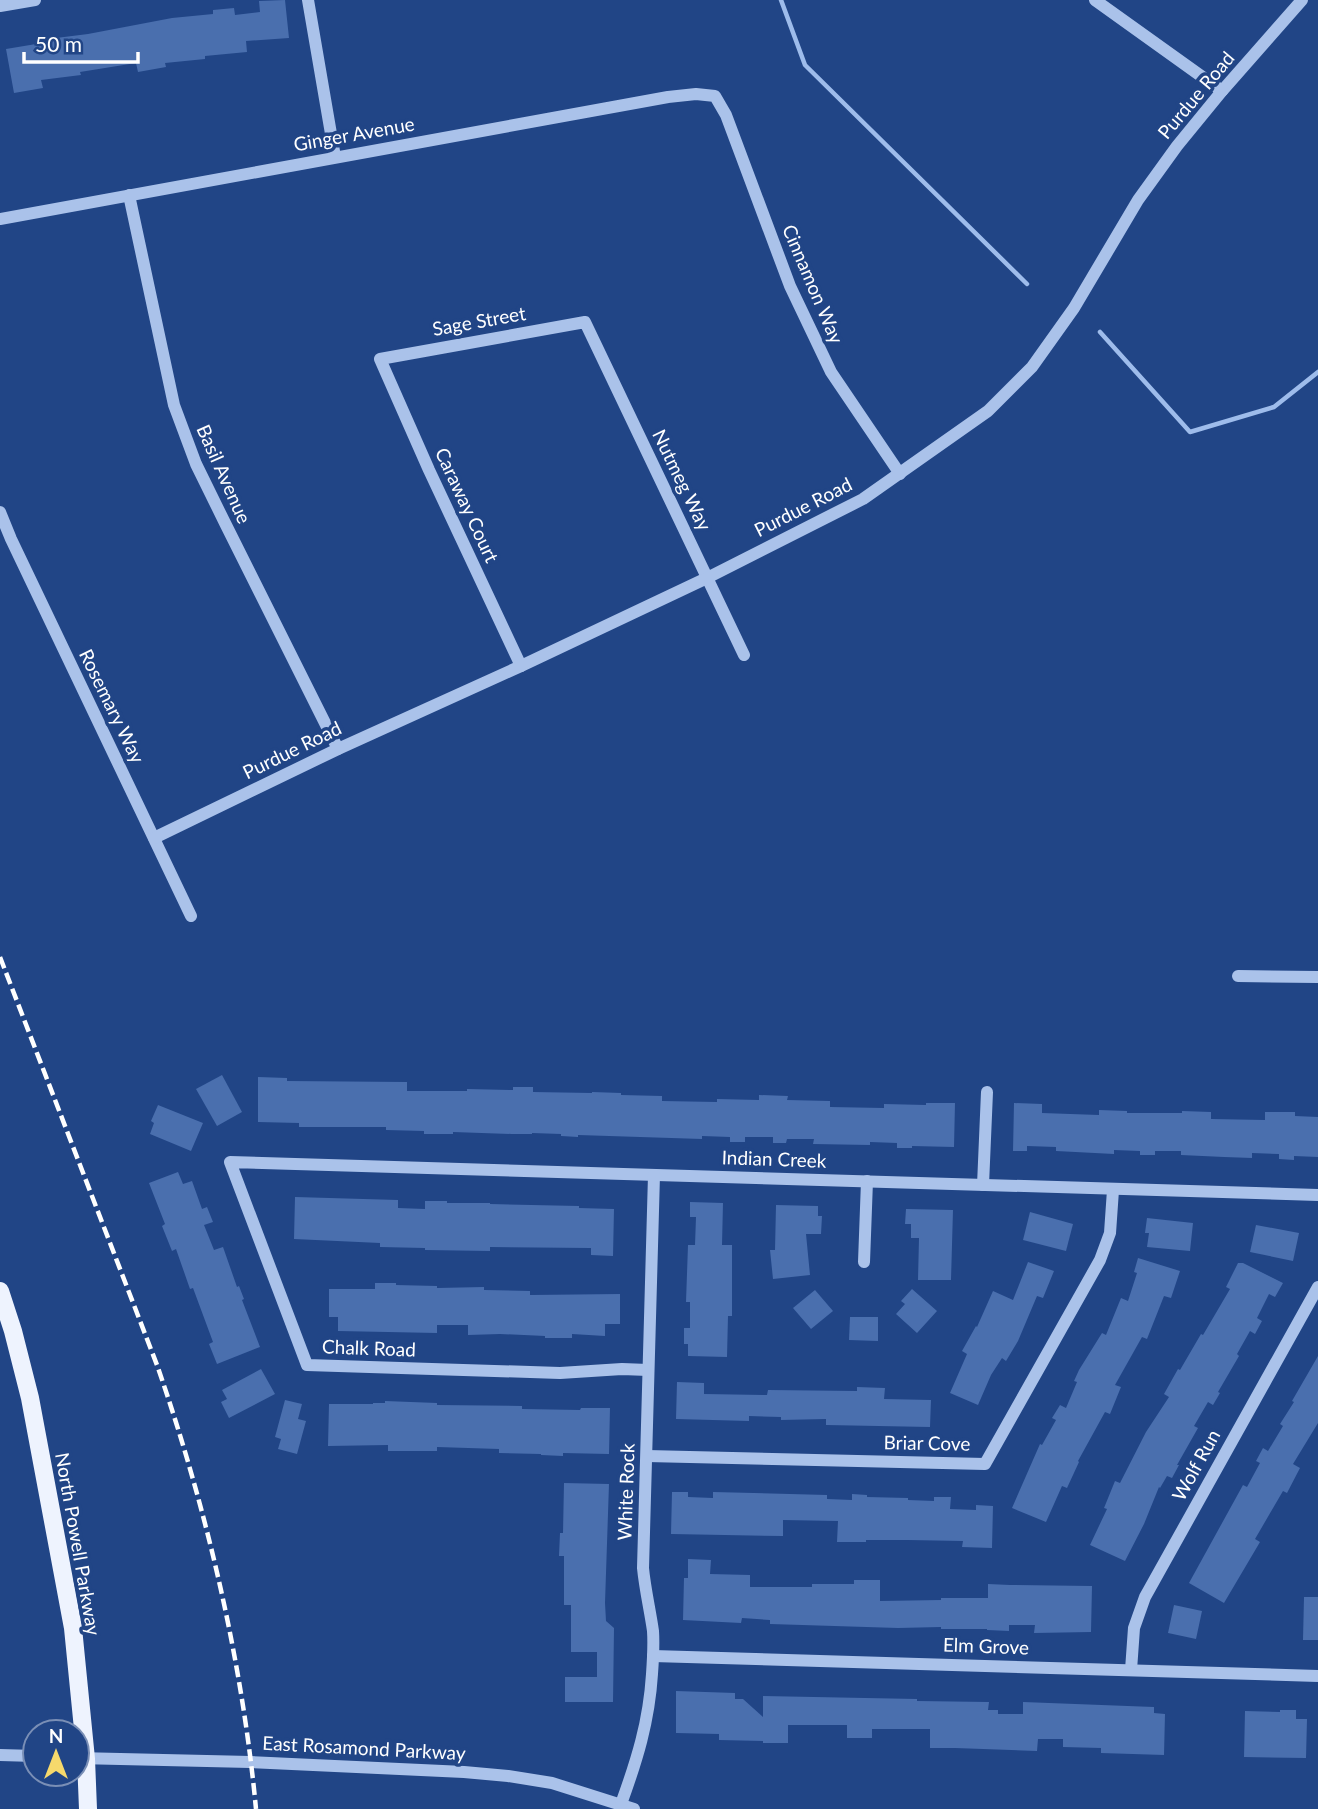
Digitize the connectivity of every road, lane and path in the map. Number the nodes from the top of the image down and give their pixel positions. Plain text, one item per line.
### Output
1 (35, 0) edge
2 (308, 0) edge
3 (1095, 0) edge
4 (1302, 0) edge
5 (0, 6) edge
6 (1222, 91) junction
7 (715, 96) joint
8 (335, 157) junction
9 (129, 195) junction
10 (0, 219) edge
11 (585, 322) joint
12 (380, 359) joint
13 (900, 474) junction
14 (0, 512) edge
15 (707, 578) junction
16 (744, 655) dead end
17 (521, 666) junction
18 (338, 749) junction
19 (154, 838) junction
20 (191, 916) dead end
21 (1237, 976) dead end
22 (1318, 977) edge
23 (987, 1092) dead end
24 (230, 1162) joint
25 (654, 1175) junction
26 (867, 1181) junction
27 (983, 1185) junction
28 (1113, 1190) junction
29 (1318, 1195) edge
30 (864, 1262) dead end
31 (1318, 1287) edge
32 (0, 1291) edge
33 (648, 1370) junction
34 (647, 1456) junction
35 (653, 1656) junction
36 (1131, 1670) junction
37 (1318, 1676) edge
38 (79, 1718) edge
39 (0, 1755) edge
40 (21, 1756) edge
41 (91, 1759) edge
42 (85, 1788) edge
43 (621, 1804) junction
44 (88, 1809) edge
45 (634, 1809) edge

1 - 5 street
2 - 8 street
3 - 6 street
4 - 6 street, Purdue Road
6 - 13 street, Purdue Road
7 - 8 street, Ginger Avenue
7 - 13 street, Cinnamon Way
8 - 9 street, Ginger Avenue
9 - 10 street, Ginger Avenue
9 - 18 street, Basil Avenue
11 - 12 street, Sage Street
11 - 15 street, Nutmeg Way
12 - 17 street, Caraway Court
13 - 15 street, Purdue Road
14 - 19 street, Rosemary Way
15 - 16 street, Nutmeg Way
15 - 17 street, Purdue Road
17 - 18 street, Purdue Road
18 - 19 street, Purdue Road
19 - 20 street, Rosemary Way
21 - 22 street
23 - 27 street
24 - 25 street, Indian Creek
24 - 33 street, Chalk Road
25 - 26 street, Indian Creek
25 - 33 street, White Rock
26 - 27 street, Indian Creek
26 - 30 street
27 - 28 street, Indian Creek
28 - 29 street, Indian Creek
28 - 34 street, Briar Cove
31 - 36 street, Wolf Run
32 - 38 main road, North Powell Parkway
33 - 34 street, White Rock
34 - 35 street, White Rock
35 - 36 street, Elm Grove
35 - 43 street, White Rock
36 - 37 street, Elm Grove
39 - 40 street
41 - 43 street, East Rosamond Parkway
42 - 44 main road, North Powell Parkway
43 - 45 street, East Rosamond Parkway

